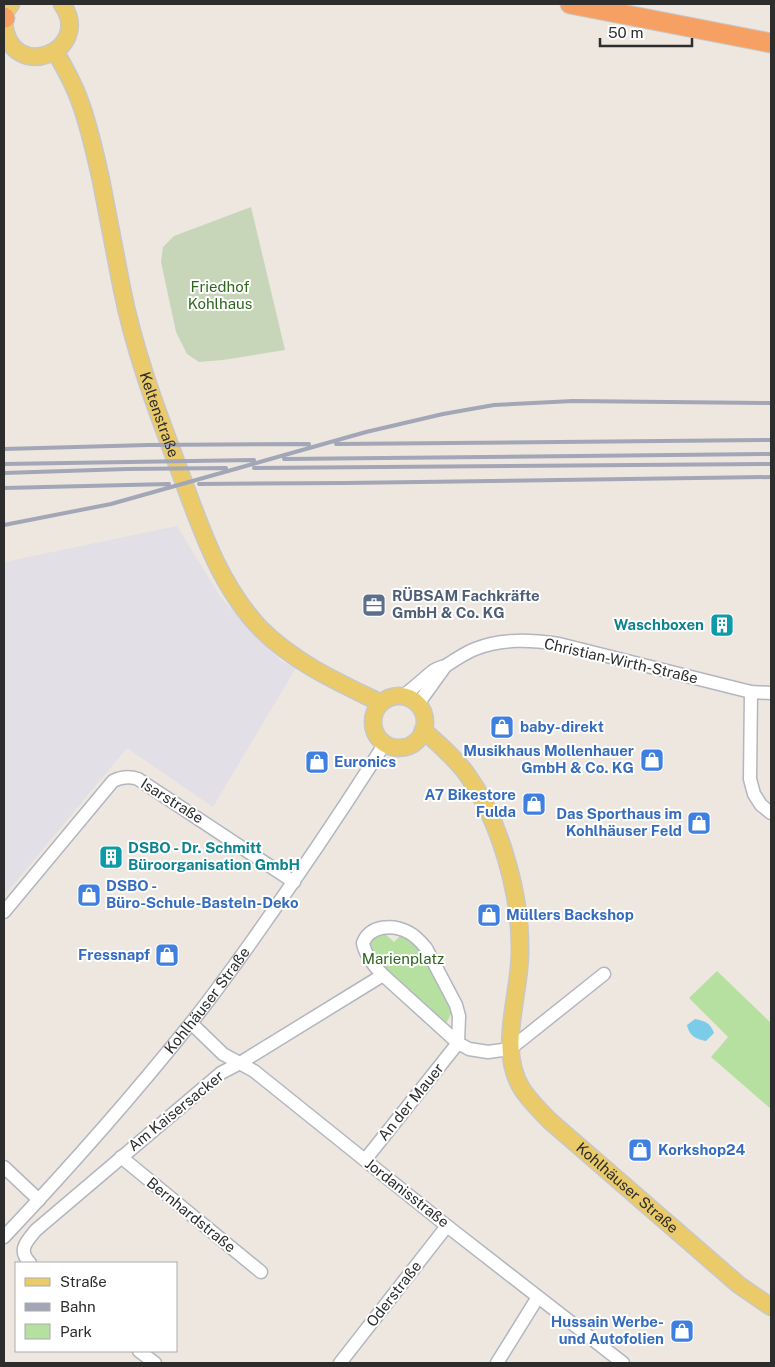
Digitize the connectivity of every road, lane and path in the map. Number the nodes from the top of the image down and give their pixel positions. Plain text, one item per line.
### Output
1 (62, 4) edge
2 (570, 4) edge
3 (5, 17) edge
4 (771, 43) edge
5 (55, 51) junction
6 (446, 666) junction
7 (751, 692) junction
8 (771, 693) edge
9 (403, 696) junction
10 (380, 703) junction
11 (418, 704) junction
12 (423, 730) junction
13 (385, 743) junction
14 (771, 813) edge
15 (294, 882) junction
16 (4, 912) edge
17 (604, 974) dead end
18 (383, 975) junction
19 (191, 1023) junction
20 (458, 1043) junction
21 (510, 1049) junction
22 (240, 1063) junction
23 (121, 1157) junction
24 (365, 1160) junction
25 (4, 1167) edge
26 (39, 1200) junction
27 (447, 1226) junction
28 (4, 1237) edge
29 (29, 1261) edge
30 (261, 1272) dead end
31 (538, 1297) junction
32 (771, 1308) edge
33 (140, 1352) edge
34 (155, 1363) edge
35 (340, 1363) edge
36 (497, 1363) edge
37 (623, 1363) edge

1 - 5 main road
2 - 4 highway
3 - 5 main road
5 - 10 main road, Keltenstraße
6 - 7 street, Christian-Wirth-Straße
6 - 9 street, Christian-Wirth-Straße
6 - 11 street, Christian-Wirth-Straße
7 - 8 street, Christian-Wirth-Straße
7 - 14 street
9 - 10 main road
9 - 11 main road
10 - 13 main road
11 - 12 main road
12 - 13 main road
12 - 21 main road, Kohlhäuser Straße
13 - 15 street, Kohlhäuser Straße
15 - 16 street, Isarstraße
15 - 19 street, Kohlhäuser Straße
17 - 21 street
18 - 20 street
18 - 20 street
18 - 22 street, Am Kaisersacker
19 - 22 street, Jordanisstraße
19 - 26 street, Kohlhäuser Straße
20 - 21 street
20 - 24 street, An der Mauer
21 - 32 main road, Kohlhäuser Straße
22 - 23 street, Am Kaisersacker
22 - 24 street, Jordanisstraße
23 - 29 street, Am Kaisersacker
23 - 30 street, Bernhardstraße
24 - 27 street, Jordanisstraße
25 - 26 street
26 - 28 street, Kohlhäuser Straße
27 - 31 street, Jordanisstraße
27 - 35 street, Oderstraße
31 - 36 street
31 - 37 street, Jordanisstraße
33 - 34 street

